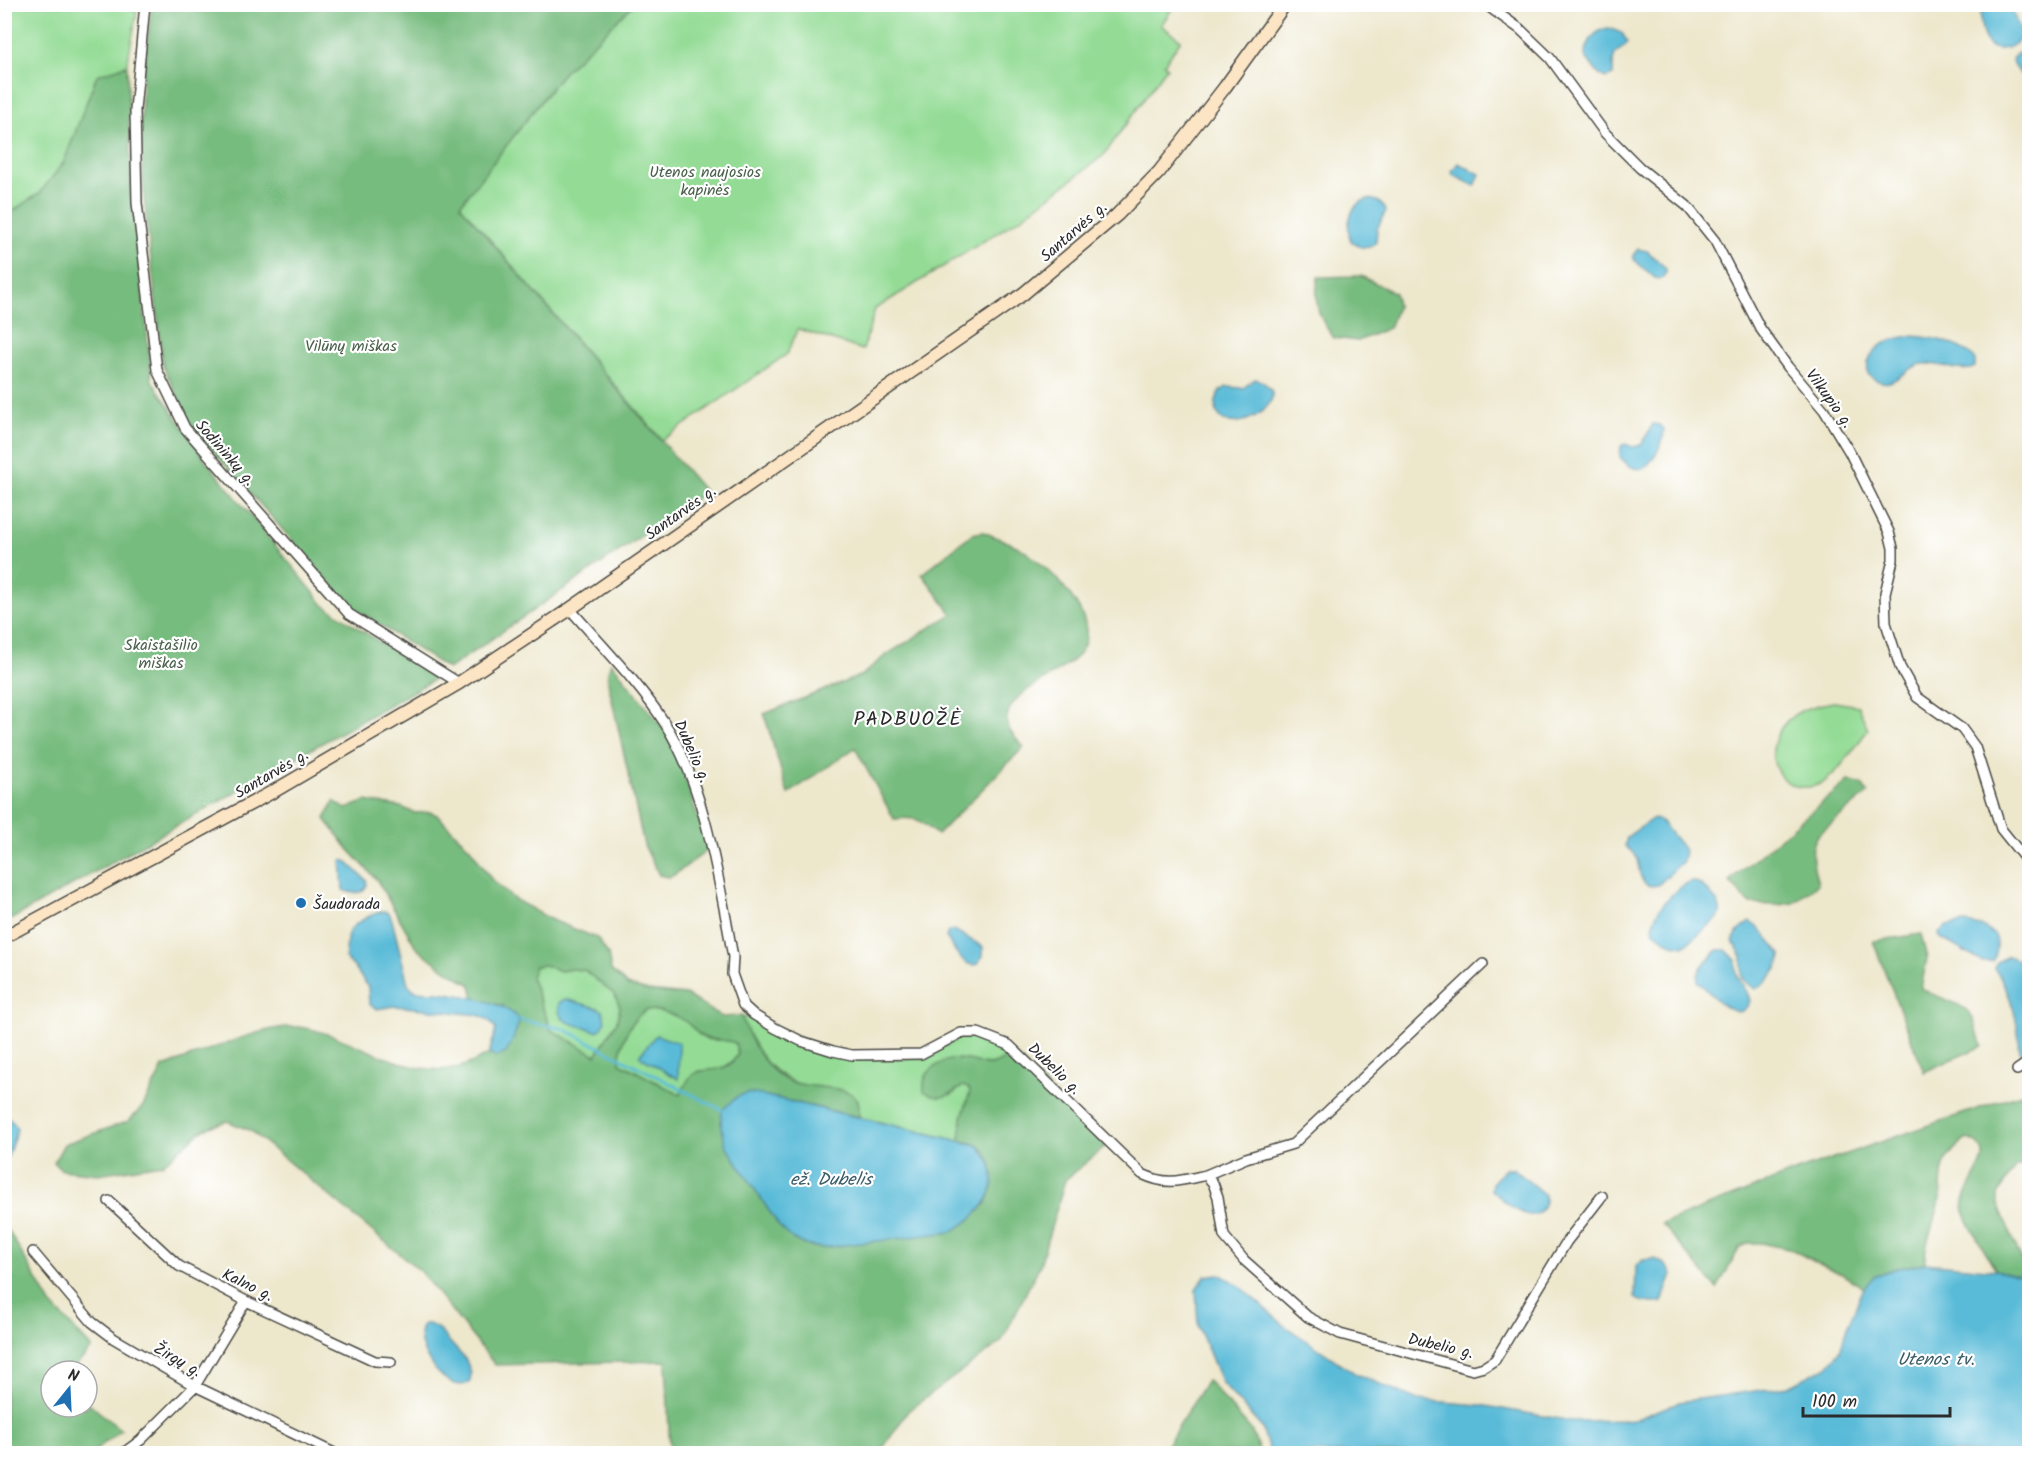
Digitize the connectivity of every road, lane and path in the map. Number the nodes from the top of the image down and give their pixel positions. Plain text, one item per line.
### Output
1 (146, 4) edge
2 (1285, 4) edge
3 (1485, 4) edge
4 (570, 609) junction
5 (459, 682) junction
6 (2030, 865) edge
7 (4, 937) edge
8 (1483, 964) dead end
9 (2030, 1061) edge
10 (2017, 1070) dead end
11 (1206, 1175) junction
12 (1602, 1197) dead end
13 (109, 1201) dead end
14 (33, 1252) dead end
15 (246, 1300) junction
16 (391, 1362) dead end
17 (195, 1386) junction
18 (122, 1454) edge
19 (336, 1454) edge

1 - 5 street, Sodininkų g.
2 - 4 main road, Santarvės g.
3 - 6 street, Vilkupio g.
4 - 5 main road, Santarvės g.
4 - 11 street, Dubelio g.
5 - 7 main road, Santarvės g.
8 - 11 street
9 - 10 street
11 - 12 street, Dubelio g.
13 - 15 street, Kalno g.
14 - 17 street, Žirgų g.
15 - 16 street, Kalno g.
15 - 17 street
17 - 18 street
17 - 19 street, Žirgų g.

